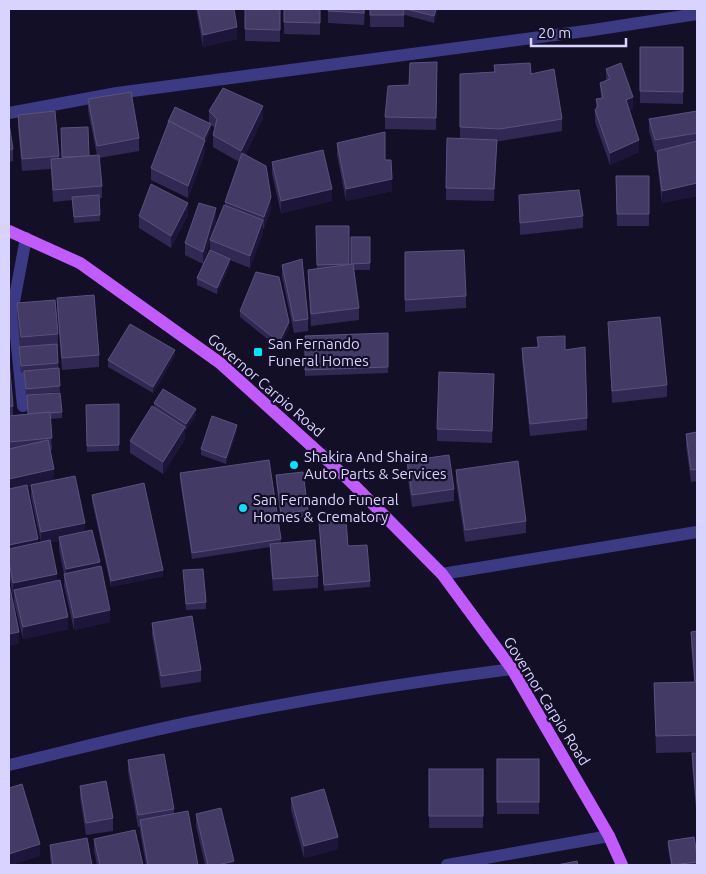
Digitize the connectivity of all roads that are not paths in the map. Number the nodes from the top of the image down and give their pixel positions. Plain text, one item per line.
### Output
1 (697, 14) edge
2 (9, 113) edge
3 (9, 231) edge
4 (26, 238) junction
5 (23, 406) dead end
6 (697, 532) edge
7 (442, 574) junction
8 (512, 669) junction
9 (9, 765) edge
10 (608, 836) junction
11 (447, 865) edge
12 (622, 865) edge

1 - 2 street
3 - 4 main road, Governor Carpio Road
4 - 5 street
4 - 7 main road, Governor Carpio Road
6 - 7 street
7 - 8 main road, Governor Carpio Road
8 - 9 street
8 - 10 main road, Governor Carpio Road
10 - 11 street
10 - 12 main road, Governor Carpio Road

